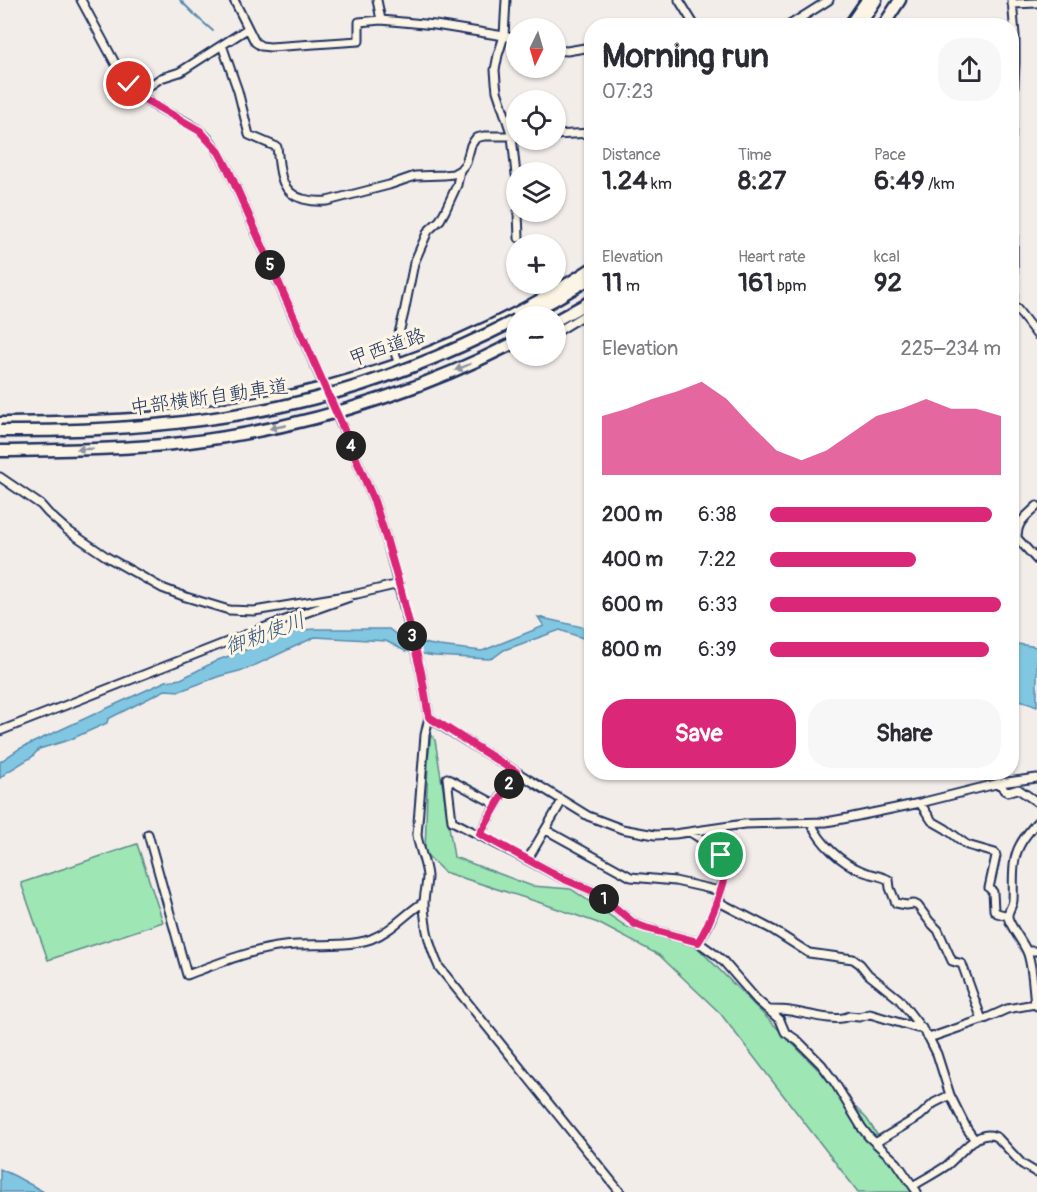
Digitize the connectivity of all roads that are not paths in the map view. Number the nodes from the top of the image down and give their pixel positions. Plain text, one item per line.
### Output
1 (81, 0) edge
2 (234, 0) edge
3 (377, 0) edge
4 (506, 0) edge
5 (679, 0) edge
6 (830, 0) edge
7 (867, 0) edge
8 (876, 0) edge
9 (900, 0) edge
10 (1012, 2) edge
11 (1037, 3) edge
12 (690, 18) edge
13 (801, 18) edge
14 (855, 18) edge
15 (864, 18) edge
16 (888, 18) edge
17 (1013, 18) edge
18 (381, 20) junction
19 (247, 29) junction
20 (504, 36) junction
21 (222, 45) junction
22 (584, 48) edge
23 (566, 51) edge
24 (138, 94) junction
25 (506, 115) edge
26 (584, 133) edge
27 (566, 134) edge
28 (506, 136) edge
29 (460, 170) junction
30 (584, 273) edge
31 (584, 282) edge
32 (584, 305) edge
33 (543, 306) edge
34 (1019, 312) edge
35 (566, 315) edge
36 (584, 315) edge
37 (506, 325) edge
38 (566, 326) edge
39 (1037, 335) edge
40 (506, 347) edge
41 (399, 364) junction
42 (325, 387) junction
43 (336, 412) junction
44 (0, 423) edge
45 (0, 431) edge
46 (0, 451) edge
47 (0, 477) edge
48 (1037, 506) edge
49 (1019, 525) edge
50 (1019, 540) edge
51 (1037, 560) edge
52 (400, 587) junction
53 (357, 594) junction
54 (429, 717) junction
55 (0, 731) edge
56 (516, 772) junction
57 (1037, 778) edge
58 (1000, 783) junction
59 (562, 801) junction
60 (1037, 802) edge
61 (920, 803) junction
62 (497, 805) junction
63 (1037, 822) edge
64 (811, 823) junction
65 (546, 830) junction
66 (690, 832) junction
67 (147, 834) dead end
68 (480, 834) junction
69 (528, 859) junction
70 (720, 891) junction
71 (717, 901) junction
72 (424, 902) junction
73 (1008, 916) junction
74 (698, 942) junction
75 (1027, 951) junction
76 (1037, 951) edge
77 (1036, 1005) edge
78 (770, 1010) junction
79 (982, 1020) junction
80 (922, 1028) junction
81 (929, 1038) junction
82 (950, 1095) junction
83 (975, 1140) junction
84 (875, 1143) junction
85 (1037, 1173) edge
86 (915, 1189) edge
87 (620, 1192) edge

1 - 24 street
2 - 19 street
3 - 18 street
4 - 20 street
5 - 12 street
6 - 13 street
7 - 14 highway
8 - 15 highway
9 - 16 highway
10 - 11 street
10 - 17 street
18 - 19 street
18 - 20 street
19 - 21 street
20 - 25 street
21 - 24 street
21 - 29 street
22 - 23 street
24 - 42 street
26 - 27 street
28 - 29 street
29 - 41 street
30 - 41 highway, 甲西道路
31 - 33 highway
32 - 35 highway
34 - 39 street
36 - 38 street
37 - 45 highway, 中部横断自動車道, bridge
40 -> 43 highway
41 - 42 highway, 甲西道路
42 - 43 street
42 - 44 highway, 甲西道路
43 -> 46 highway
43 - 52 street
47 - 53 street
48 - 49 street
50 - 51 street
52 - 53 street
52 - 54 street
53 - 55 street
54 - 56 street
54 - 72 street
56 - 59 street
56 - 62 street
57 - 58 street
58 - 60 street
58 - 61 street
59 - 65 street
59 - 66 street
61 - 64 street
61 - 73 street
62 - 68 street
62 - 68 street
63 - 73 street
64 - 66 street
64 - 79 street
65 - 69 street
65 - 70 street
66 - 70 street
67 - 72 street
68 - 69 street
69 - 74 street
70 - 71 street
71 - 74 street
71 - 80 street
72 - 87 street
73 - 75 street
74 - 78 street
75 - 76 street
75 - 77 street
77 - 79 street
78 - 80 street
78 - 84 street
79 - 81 street
80 - 81 street
81 - 82 street
82 - 83 street
82 - 84 street
83 - 85 street
83 - 86 street
84 - 86 street

